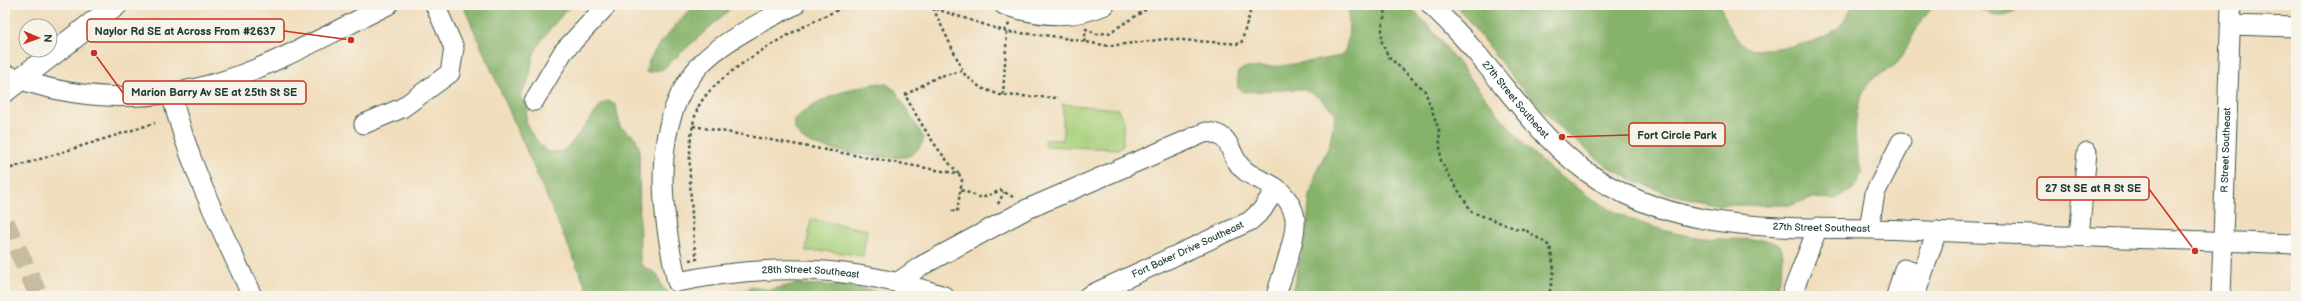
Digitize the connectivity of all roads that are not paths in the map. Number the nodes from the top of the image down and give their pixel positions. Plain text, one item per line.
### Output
1 (116, 5) edge
2 (435, 5) edge
3 (607, 5) edge
4 (795, 5) edge
5 (1004, 5) edge
6 (1105, 5) edge
7 (1431, 5) edge
8 (2231, 5) edge
9 (376, 8) edge
10 (2231, 25) junction
11 (2296, 27) edge
12 (10, 82) edge
13 (172, 93) junction
14 (534, 101) dead end
15 (364, 124) dead end
16 (1901, 142) dead end
17 (2088, 152) dead end
18 (1276, 188) junction
19 (1818, 227) junction
20 (1869, 228) junction
21 (1937, 231) junction
22 (2080, 236) junction
23 (2223, 241) junction
24 (2296, 244) edge
25 (1922, 275) junction
26 (898, 282) junction
27 (252, 296) edge
28 (944, 296) edge
29 (1088, 296) edge
30 (1276, 296) edge
31 (1791, 296) edge
32 (1896, 296) edge
33 (1915, 296) edge
34 (2221, 296) edge

1 - 12 main road
2 - 15 street
3 - 14 street
4 - 26 street, 28th Street Southeast
5 - 6 street
7 - 19 street, 27th Street Southeast
8 - 10 street, R Street Southeast
9 - 13 street
10 - 11 street
10 - 23 street, R Street Southeast
12 - 13 street
13 - 27 street
16 - 20 street
17 - 22 street
18 - 26 street
18 - 29 street, Fort Baker Drive Southeast
18 - 30 street
19 - 20 street, 27th Street Southeast
19 - 31 street
20 - 21 street, 27th Street Southeast
21 - 22 street, 27th Street Southeast
21 - 25 street
22 - 23 street, 27th Street Southeast
23 - 24 street, 27th Street Southeast
23 - 34 street, R Street Southeast
25 - 32 street
25 - 33 street
26 - 28 street, 28th Street Southeast

